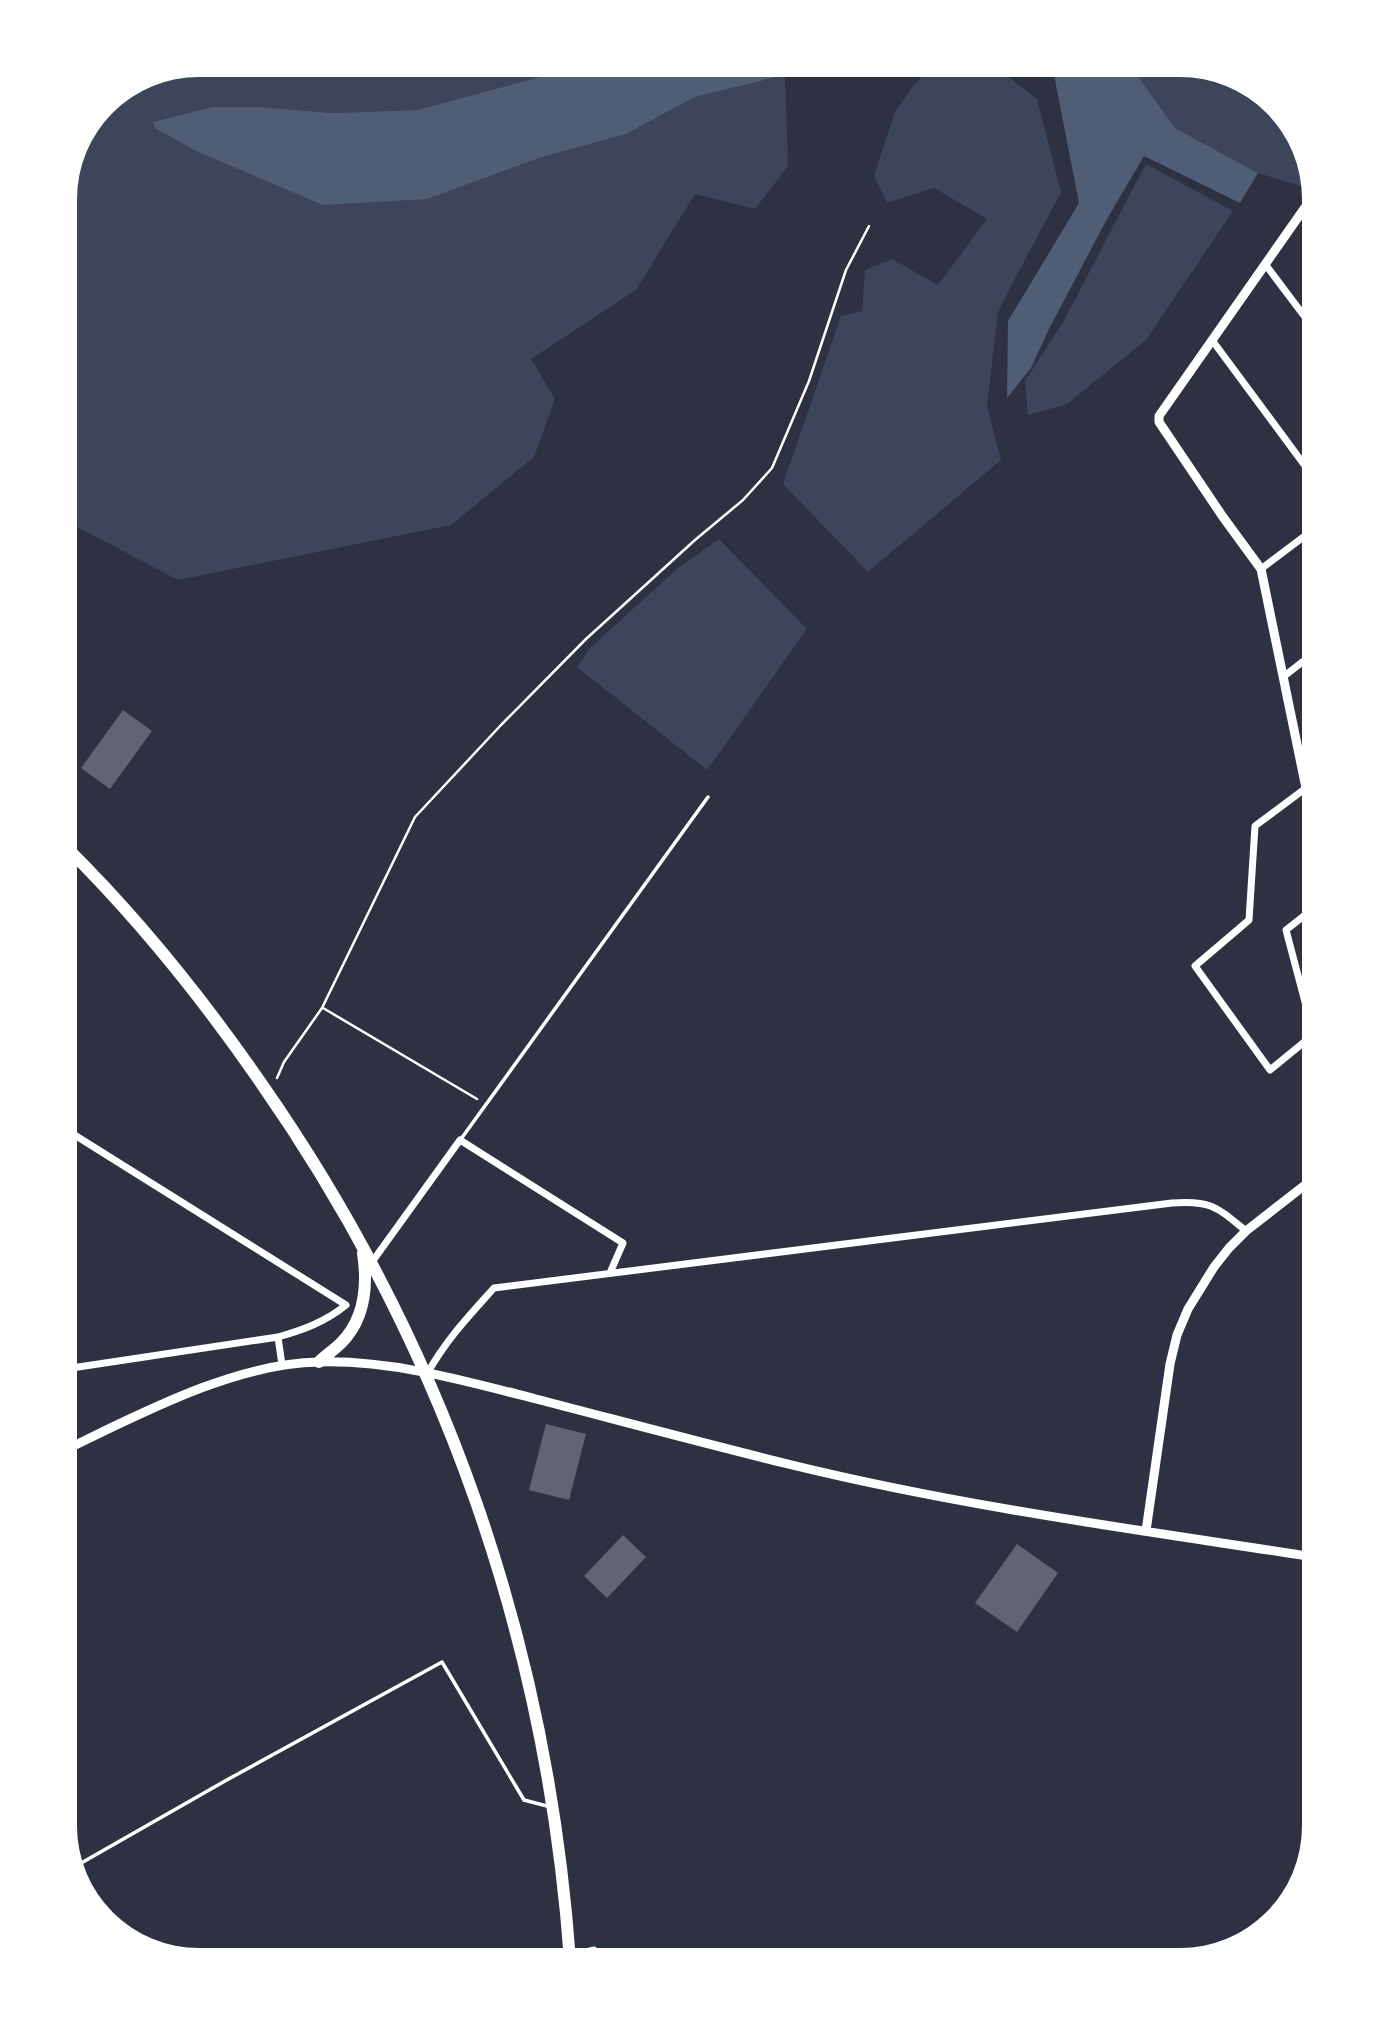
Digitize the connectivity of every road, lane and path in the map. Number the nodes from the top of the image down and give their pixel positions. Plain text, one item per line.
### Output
1 (1302, 212) edge
2 (869, 226) dead end
3 (1265, 264) junction
4 (1302, 314) edge
5 (1212, 340) junction
6 (1302, 462) edge
7 (1302, 538) edge
8 (1261, 569) junction
9 (1302, 662) edge
10 (1283, 677) junction
11 (1302, 753) edge
12 (1302, 791) edge
13 (708, 797) dead end
14 (77, 859) edge
15 (1302, 917) edge
16 (1302, 990) edge
17 (322, 1008) junction
18 (1302, 1045) edge
19 (269, 1094) junction
20 (486, 1104) junction
21 (77, 1137) edge
22 (460, 1140) junction
23 (1302, 1187) edge
24 (1246, 1231) junction
25 (362, 1243) junction
26 (372, 1262) junction
27 (610, 1273) junction
28 (278, 1337) junction
29 (319, 1362) junction
30 (282, 1365) junction
31 (77, 1367) edge
32 (427, 1374) junction
33 (77, 1445) edge
34 (1146, 1531) junction
35 (1302, 1555) edge
36 (554, 1808) junction
37 (83, 1862) edge
38 (569, 1948) edge

1 - 3 street
2 - 17 path
3 - 4 street
3 - 5 street
5 - 6 street
5 - 8 street
7 - 8 street
8 - 10 street
9 - 10 street
10 - 11 street
12 - 18 street
13 - 20 lane
14 - 19 main road
15 - 16 street
17 - 19 path
17 - 20 path
19 - 25 main road
20 - 22 lane
21 - 28 street
22 - 26 street
22 - 27 street
23 - 24 street
24 - 27 street
24 - 34 street
25 - 26 main road
25 - 29 main road
26 - 32 main road
27 - 32 street
28 - 30 street
28 - 31 street
29 - 30 street
29 - 32 street
30 - 33 street
32 - 34 street
32 - 36 main road
34 - 35 street
36 - 37 lane
36 - 38 main road

